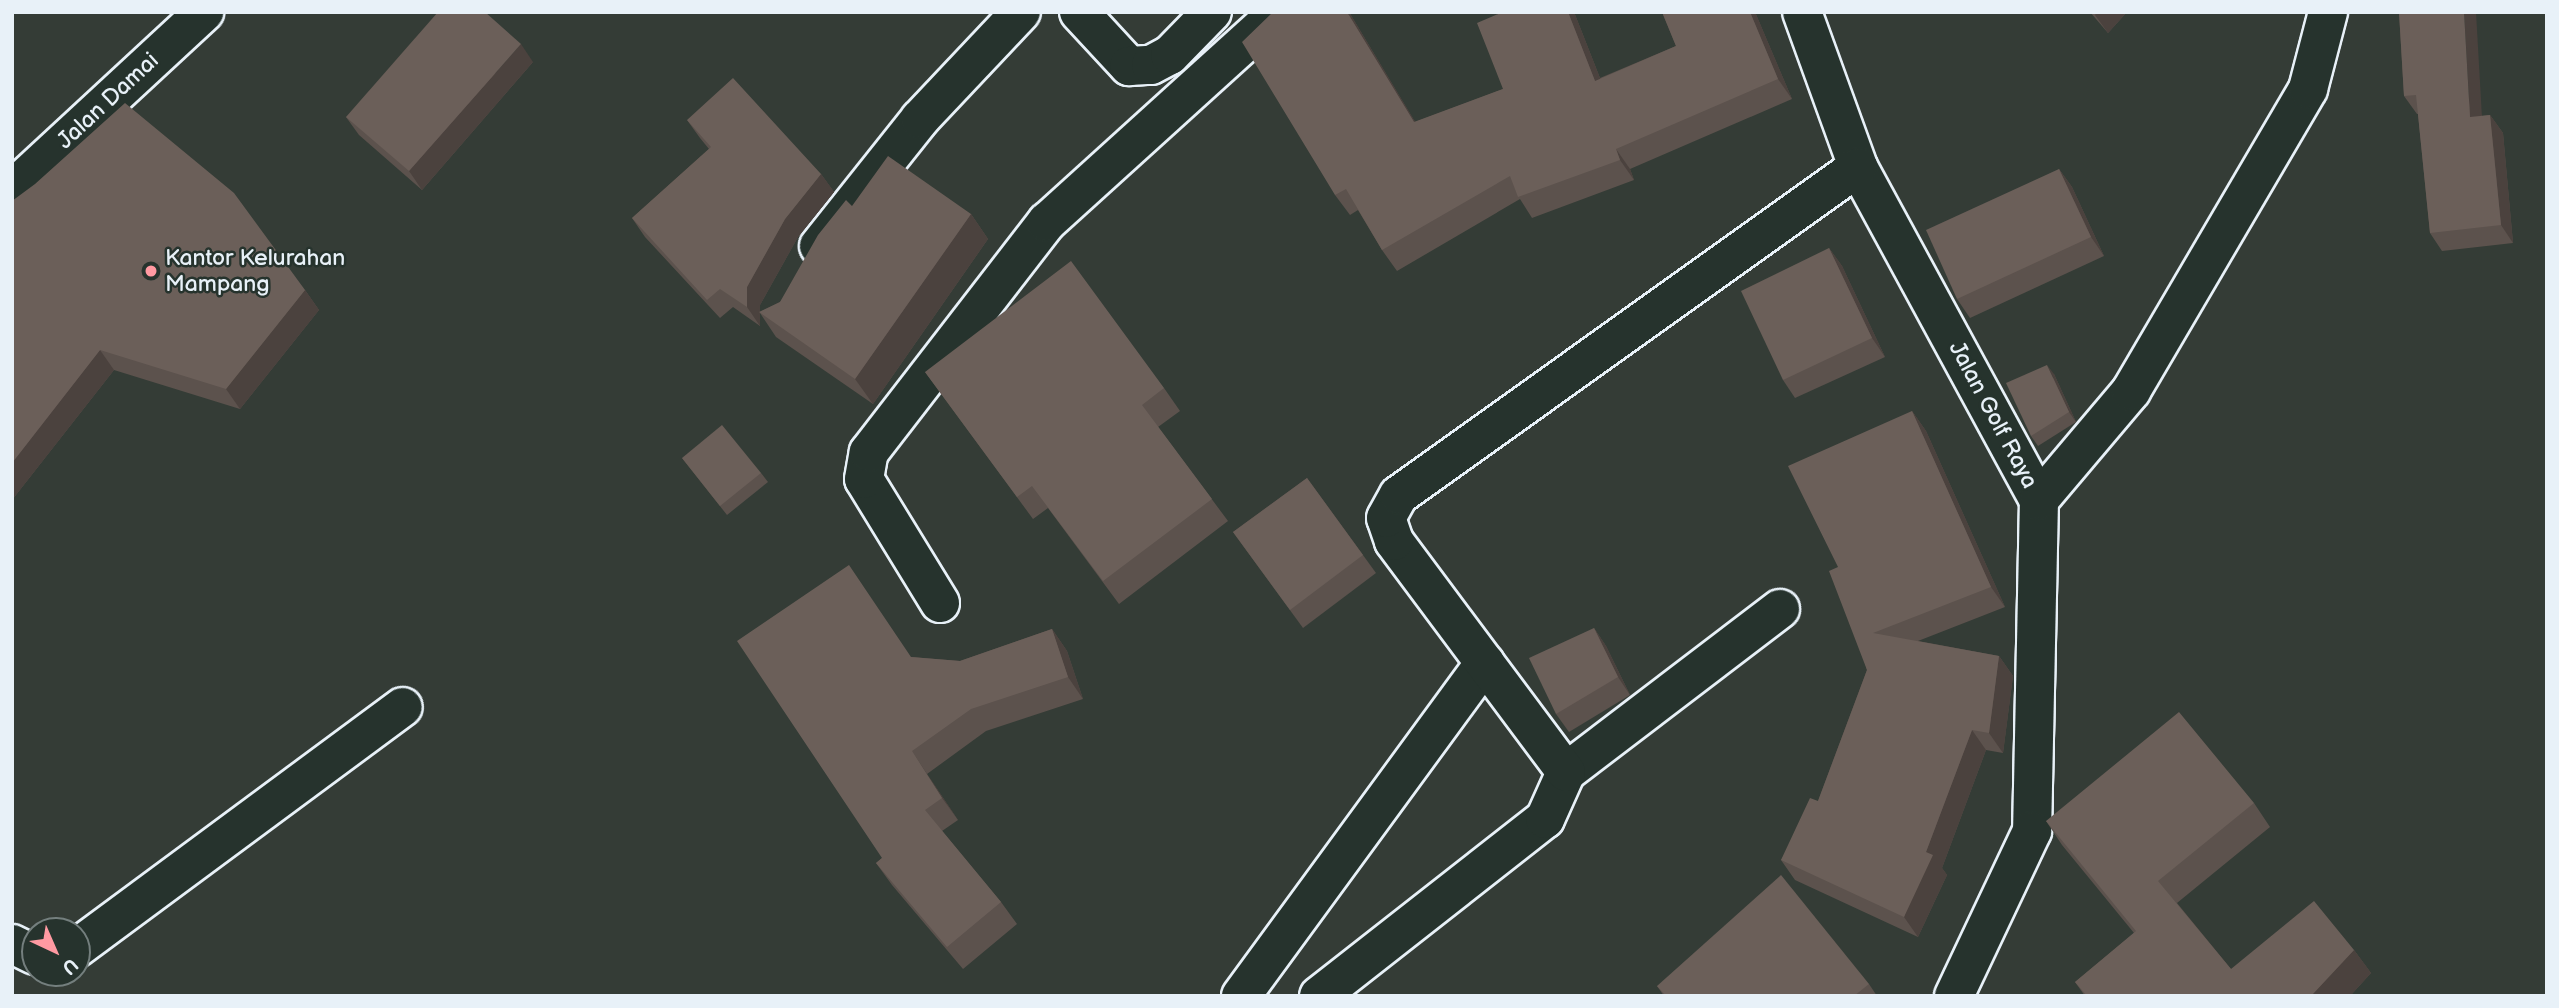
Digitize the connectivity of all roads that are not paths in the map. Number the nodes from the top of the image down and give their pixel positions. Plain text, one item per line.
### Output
1 (204, 12) edge
2 (1021, 12) edge
3 (1079, 12) edge
4 (1212, 12) edge
5 (1279, 12) edge
6 (1802, 12) edge
7 (2328, 12) edge
8 (1858, 167) junction
9 (18, 173) edge
10 (798, 282) edge
11 (2039, 500) junction
12 (940, 603) dead end
13 (1780, 609) dead end
14 (1485, 663) junction
15 (403, 708) dead end
16 (1566, 772) junction
17 (91, 938) edge
18 (1975, 979) edge
19 (1241, 996) edge
20 (1319, 996) edge
21 (1954, 996) edge

1 - 9 street, Jalan Damai
2 - 10 street
3 - 4 street
5 - 12 street
6 - 8 street, Jalan Golf Raya
7 - 11 street
8 - 11 street, Jalan Golf Raya
8 - 14 street
11 - 18 street, Jalan Golf Raya
13 - 16 street
14 - 16 street
14 - 19 street
15 - 17 street
16 - 20 street
18 - 21 street, Jalan Golf Raya

